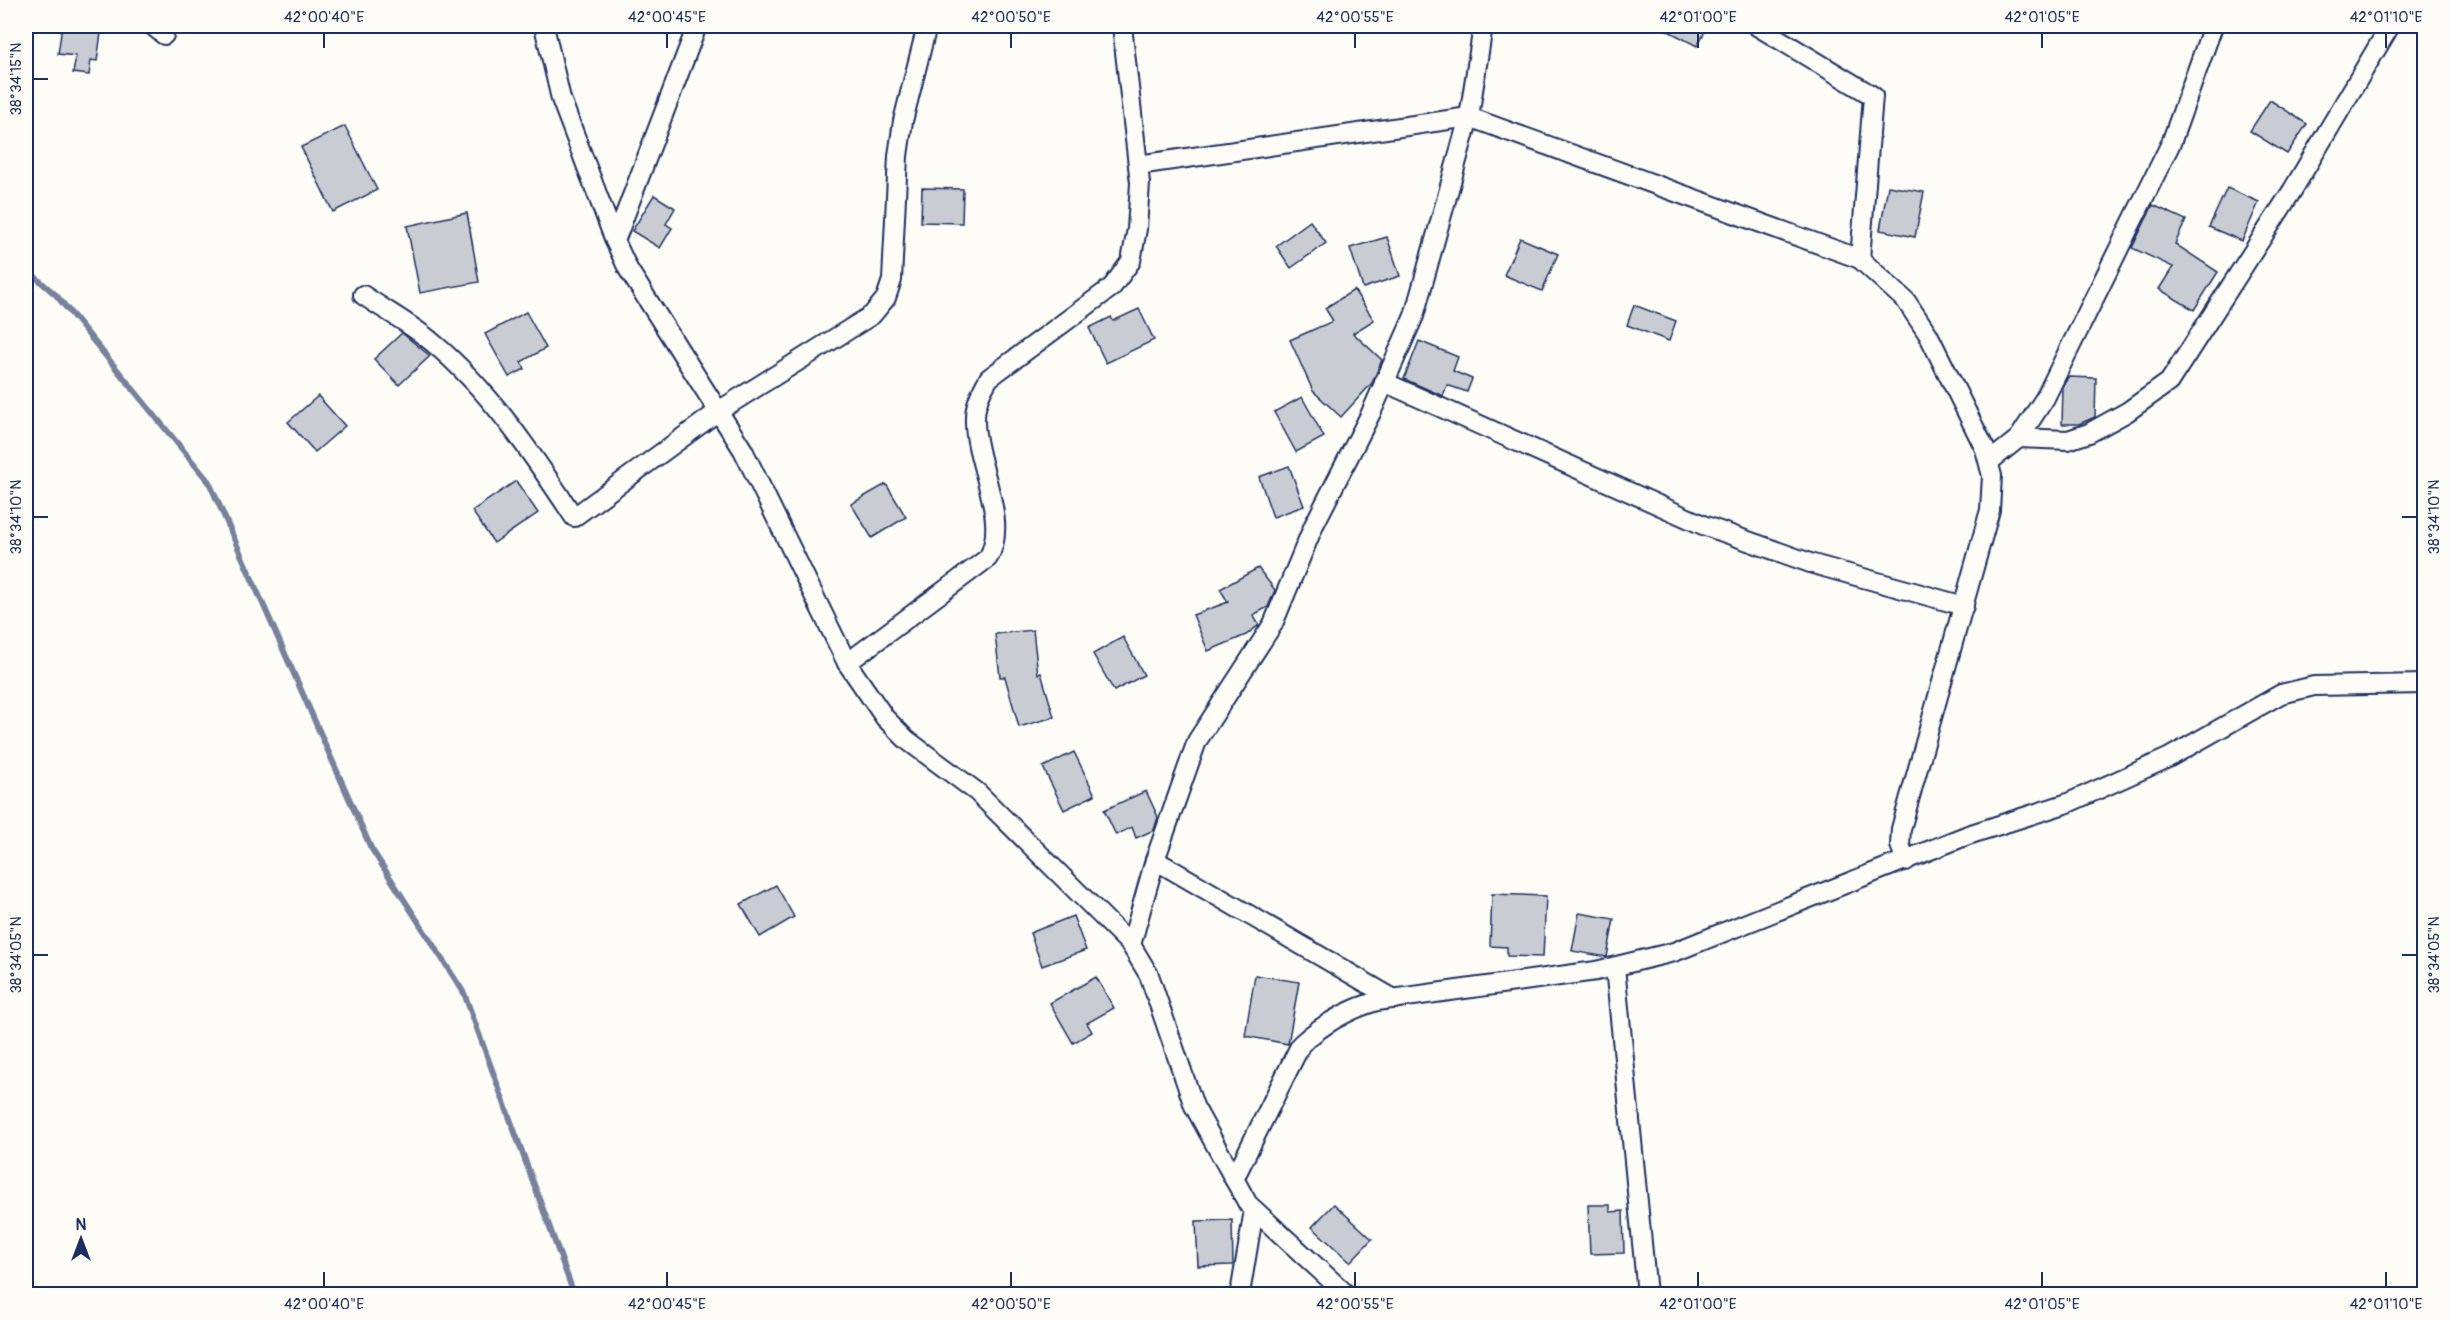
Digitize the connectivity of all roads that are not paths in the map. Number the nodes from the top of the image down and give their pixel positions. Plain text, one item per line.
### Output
1 (544, 26) edge
2 (697, 26) edge
3 (927, 26) edge
4 (1122, 26) edge
5 (1483, 26) edge
6 (1757, 26) edge
7 (2213, 26) edge
8 (2390, 26) edge
9 (1469, 117) junction
10 (1138, 165) junction
11 (615, 241) junction
12 (1860, 259) junction
13 (363, 295) dead end
14 (1384, 382) junction
15 (720, 410) junction
16 (2019, 438) junction
17 (1989, 462) junction
18 (1964, 606) junction
19 (847, 663) junction
20 (2424, 684) edge
21 (1155, 860) junction
22 (1906, 861) junction
23 (1131, 945) junction
24 (1615, 966) junction
25 (1394, 999) junction
26 (1234, 1179) junction
27 (1254, 1210) junction
28 (1240, 1294) edge
29 (1346, 1294) edge
30 (1647, 1294) edge

1 - 11 street
2 - 11 street
3 - 15 street
4 - 10 street
5 - 9 street
6 - 12 street
7 - 16 street
8 - 16 street
9 - 10 street
9 - 12 street
9 - 14 street
10 - 19 street
11 - 15 street
12 - 17 street
13 - 15 street
14 - 18 street
14 - 21 street
15 - 19 street
16 - 17 street
17 - 18 street
18 - 22 street
19 - 23 street
20 - 22 street
21 - 23 street
21 - 25 street
22 - 24 street
23 - 26 street
24 - 25 street
24 - 30 street
25 - 26 street
26 - 27 street
27 - 28 street
27 - 29 street

